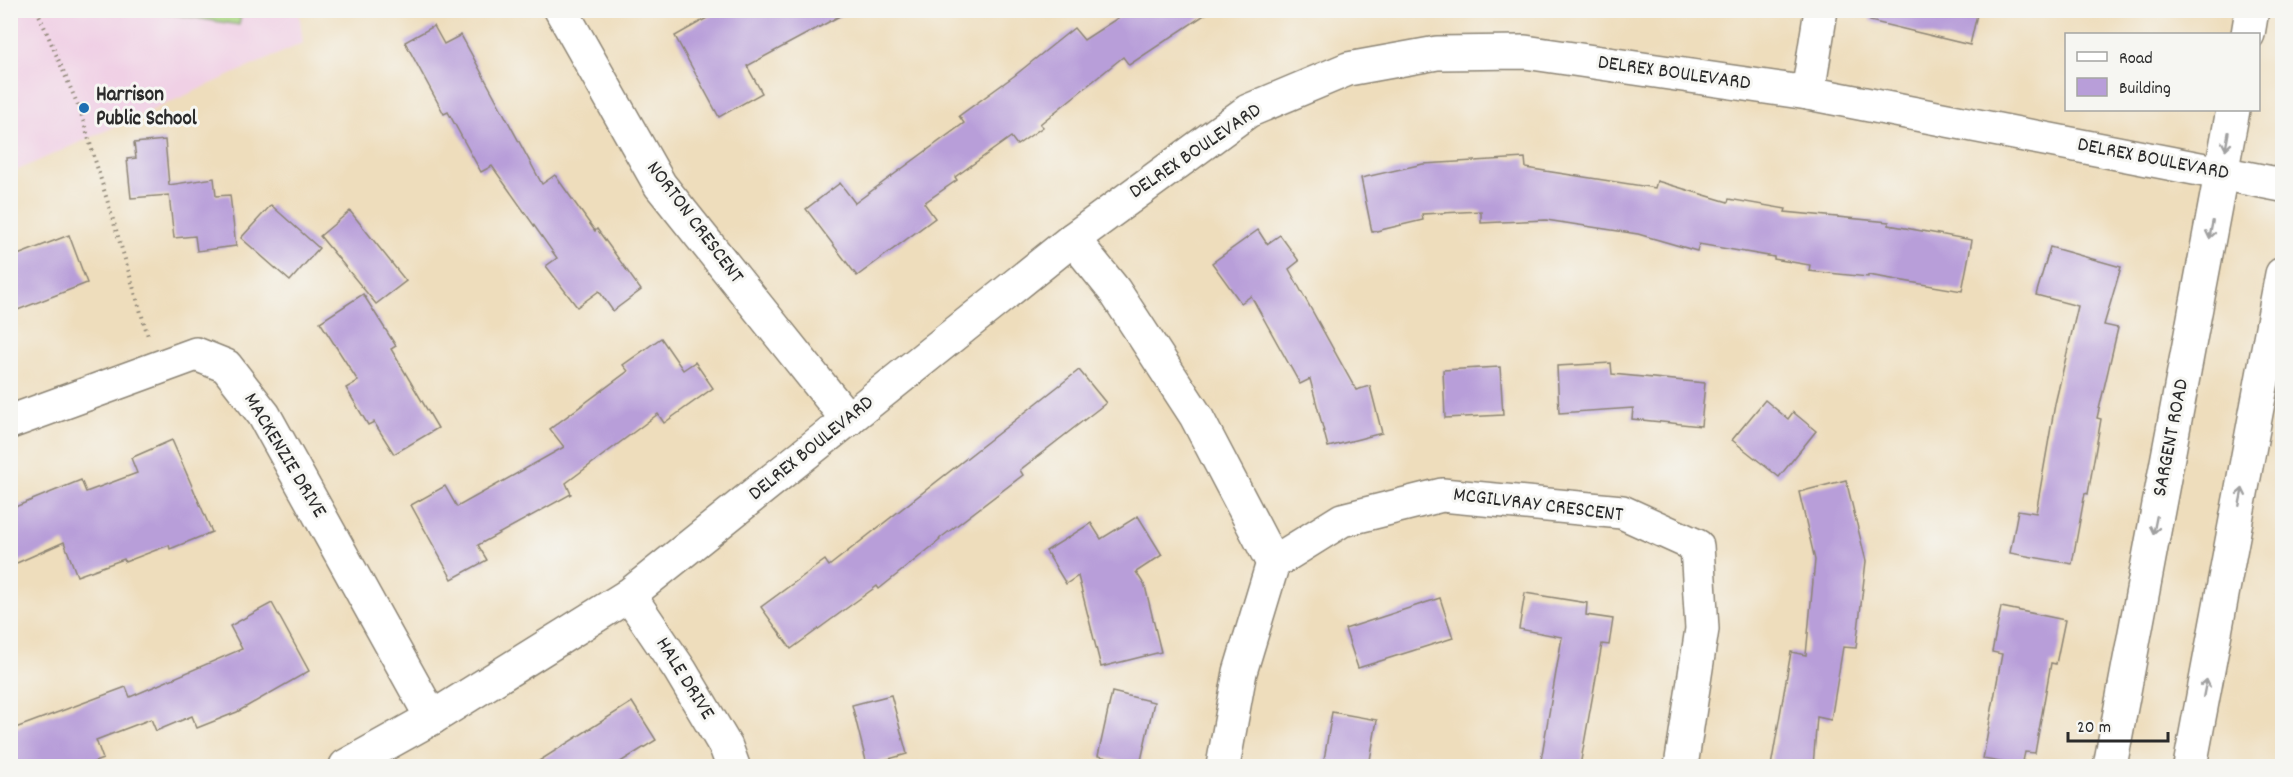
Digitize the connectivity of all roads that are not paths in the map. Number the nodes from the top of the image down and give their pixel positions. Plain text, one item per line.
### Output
1 (561, 10) edge
2 (1821, 10) edge
3 (2252, 10) edge
4 (2248, 33) edge
5 (1808, 93) junction
6 (2233, 111) edge
7 (2222, 173) junction
8 (2283, 185) edge
9 (1072, 239) junction
10 (2283, 274) edge
11 (849, 420) junction
12 (10, 422) edge
13 (1273, 563) junction
14 (629, 595) junction
15 (432, 718) junction
16 (346, 766) edge
17 (733, 766) edge
18 (1223, 766) edge
19 (1681, 766) edge
20 (2110, 766) edge
21 (2190, 766) edge

1 - 11 street, NORTON CRESCENT
2 - 5 street
3 - 4 street
5 - 7 street, DELREX BOULEVARD
5 - 9 street, DELREX BOULEVARD
6 -> 7 street, SARGENT ROAD
7 - 8 street, DELREX BOULEVARD
7 -> 20 street, SARGENT ROAD
9 - 11 street, DELREX BOULEVARD
9 - 13 street
21 -> 10 street
11 - 14 street, DELREX BOULEVARD
12 - 15 street, MACKENZIE DRIVE
13 - 18 street
13 - 19 street, MCGILVRAY CRESCENT
14 - 15 street, DELREX BOULEVARD
14 - 17 street, HALE DRIVE
15 - 16 street, DELREX BOULEVARD

